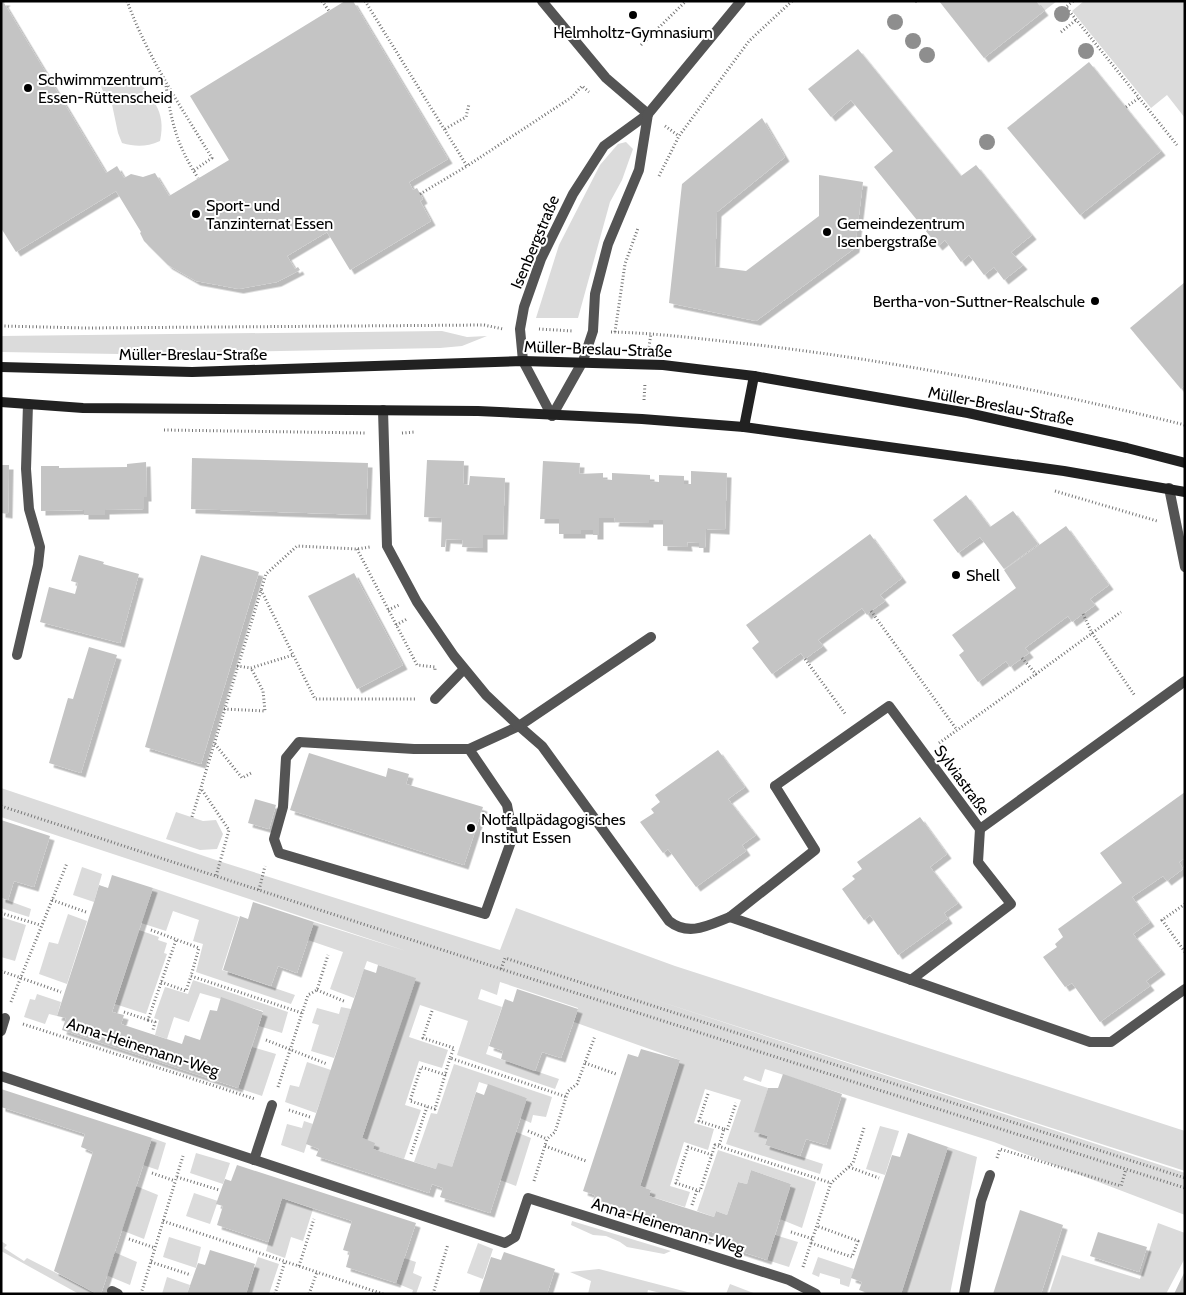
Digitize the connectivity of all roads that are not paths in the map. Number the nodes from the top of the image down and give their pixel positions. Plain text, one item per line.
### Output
1 (542, 1) edge
2 (741, 1) edge
3 (648, 114) junction
4 (523, 361) junction
5 (583, 361) junction
6 (1, 367) edge
7 (754, 376) junction
8 (1, 402) edge
9 (28, 404) junction
10 (383, 410) junction
11 (552, 416) junction
12 (744, 427) junction
13 (1185, 463) edge
14 (1169, 488) junction
15 (1185, 492) edge
16 (1185, 567) edge
17 (651, 637) dead end
18 (17, 656) dead end
19 (464, 669) junction
20 (1185, 681) edge
21 (435, 699) road end
22 (519, 726) junction
23 (469, 749) junction
24 (980, 829) junction
25 (730, 917) junction
26 (911, 980) junction
27 (1185, 989) edge
28 (5, 1018) road end
29 (1, 1031) edge
30 (1, 1076) edge
31 (272, 1105) road end
32 (254, 1160) junction
33 (990, 1175) road end
34 (816, 1294) edge
35 (964, 1294) edge

1 - 3 street
2 - 3 street, Isenbergstraße
3 - 4 street, Isenbergstraße
3 - 5 street
4 - 5 main road, Müller-Breslau-Straße
4 - 6 main road, Müller-Breslau-Straße
4 - 11 street, Isenbergstraße
5 - 7 main road, Müller-Breslau-Straße
5 - 11 street
7 - 12 main road
7 - 13 main road, Müller-Breslau-Straße
8 - 9 main road
9 - 10 main road
9 - 18 street
10 - 11 main road
10 - 19 street
11 - 12 main road
12 - 14 main road
14 - 15 main road
14 - 16 street
17 - 22 street
19 - 21 street
19 - 22 street
20 - 24 street, Sylviastraße
22 - 23 street
22 - 25 street
23 - 23 street
24 - 25 street, Sylviastraße
24 - 26 street
25 - 26 street
26 - 27 street
28 - 29 street
30 - 32 street
31 - 32 street
32 - 34 street, Anna-Heinemann-Weg
33 - 35 street

